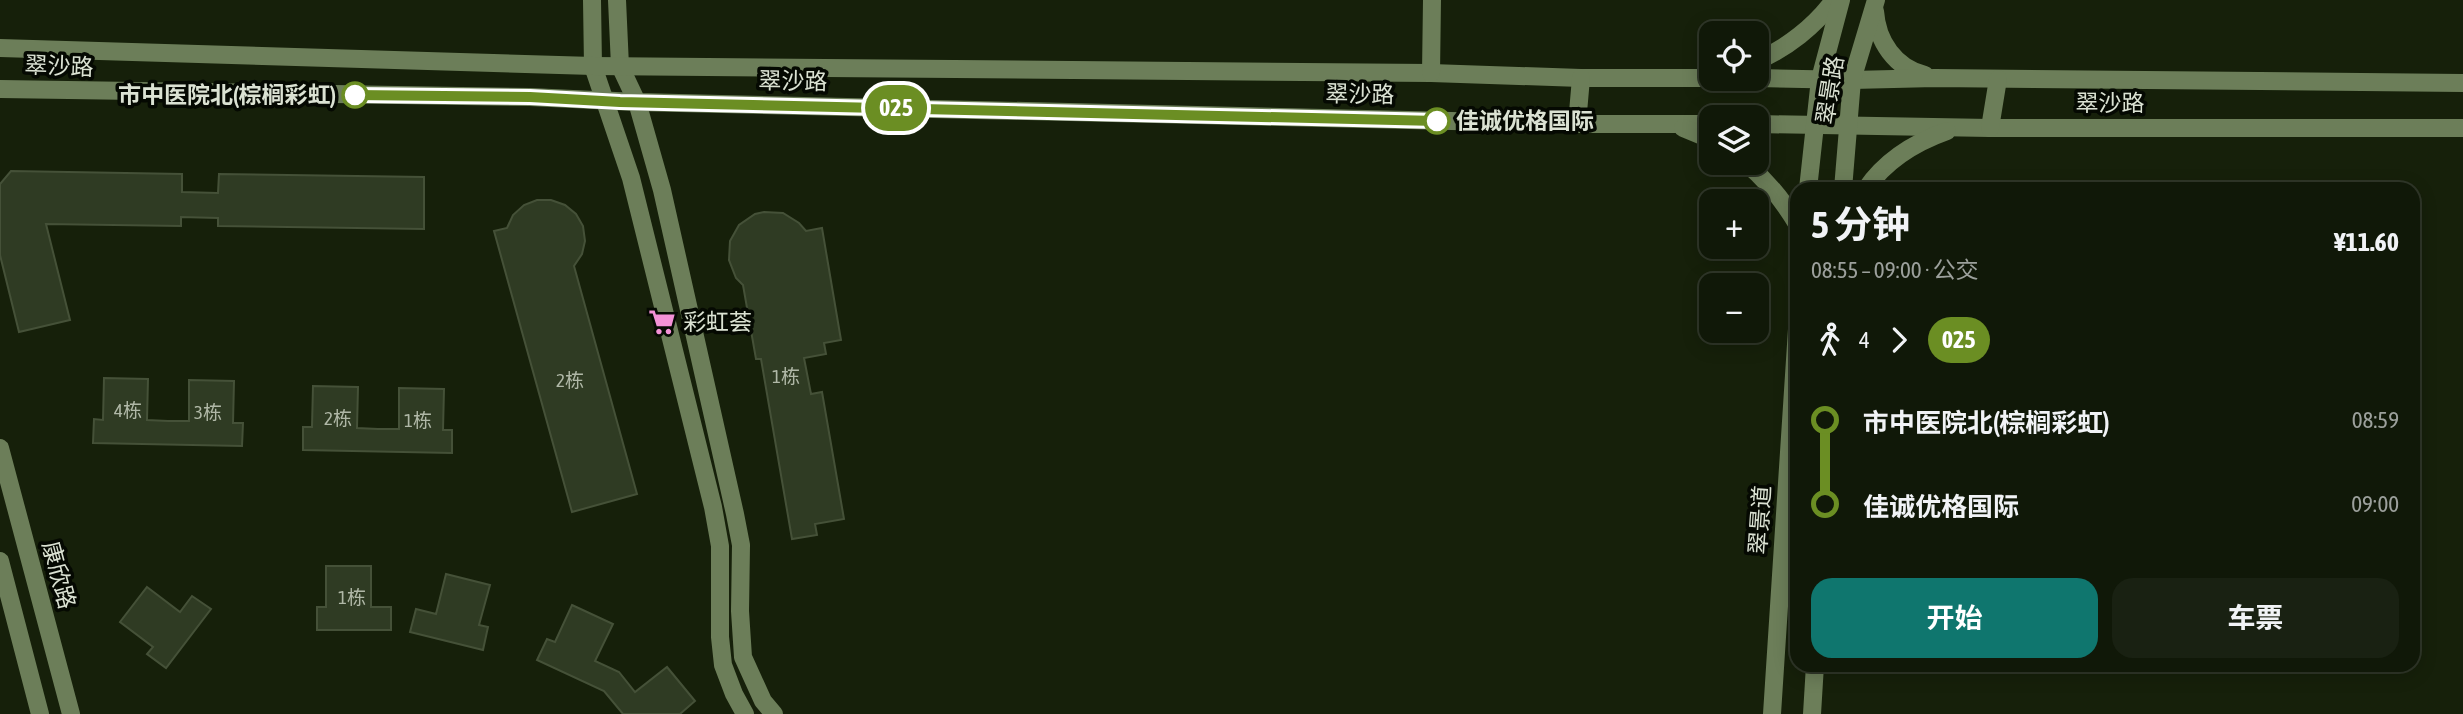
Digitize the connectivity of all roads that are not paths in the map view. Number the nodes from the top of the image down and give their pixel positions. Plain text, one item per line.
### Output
1 (592, 0) edge
2 (617, 0) edge
3 (1432, 0) edge
4 (1834, 0) edge
5 (1841, 0) edge
6 (1876, 0) edge
7 (0, 48) edge
8 (1769, 54) edge
9 (593, 66) junction
10 (620, 66) junction
11 (1431, 73) junction
12 (1581, 78) junction
13 (1699, 78) edge
14 (1769, 78) edge
15 (1935, 78) junction
16 (1820, 79) junction
17 (1998, 79) junction
18 (1852, 80) junction
19 (2463, 83) edge
20 (0, 89) edge
21 (604, 101) junction
22 (637, 102) junction
23 (1815, 123) junction
24 (1577, 124) junction
25 (1673, 124) junction
26 (1699, 124) edge
27 (1769, 124) edge
28 (1848, 125) junction
29 (1958, 127) junction
30 (1990, 128) junction
31 (2463, 128) edge
32 (1699, 135) edge
33 (1761, 175) edge
34 (1809, 182) edge
35 (1844, 182) edge
36 (1873, 182) edge
37 (1790, 211) edge
38 (705, 383) junction
39 (683, 387) junction
40 (1790, 436) edge
41 (0, 448) edge
42 (0, 561) edge
43 (1815, 672) edge
44 (40, 714) edge
45 (71, 714) edge
46 (745, 714) edge
47 (774, 714) edge
48 (1772, 714) edge
49 (1812, 714) edge

1 - 9 main road
2 - 10 main road
3 - 11 main road
4 - 8 main road
5 - 16 main road
6 - 15 main road
6 - 18 main road, 翠景路
7 - 9 main road, 翠沙路
9 - 10 main road, 翠沙路
9 - 21 main road
10 - 11 main road, 翠沙路
10 - 22 main road
11 - 12 main road, 翠沙路
12 - 13 main road, 翠沙路
12 - 24 main road
14 - 16 main road, 翠沙路
15 - 17 main road, 翠沙路
15 - 18 main road, 翠沙路
16 - 18 main road, 翠沙路
16 - 23 main road
17 - 19 main road, 翠沙路
17 - 30 main road
18 - 28 main road, 翠景路
20 - 21 main road, 翠沙路
21 - 22 main road, 翠沙路
21 - 39 main road
22 - 24 main road, 翠沙路
22 - 38 main road
23 - 27 main road, 翠沙路
23 - 28 main road, 翠沙路
23 - 34 main road
24 - 25 main road, 翠沙路
25 - 26 main road, 翠沙路
25 - 32 main road
28 - 29 main road, 翠沙路
28 - 35 main road, 翠景路
29 - 30 main road, 翠沙路
29 - 36 main road
30 - 31 main road, 翠沙路
33 - 37 main road
38 - 39 main road
38 - 47 main road
39 - 46 main road
40 - 48 main road, 翠景道
41 - 45 main road, 康欣路
42 - 44 main road
43 - 49 main road

